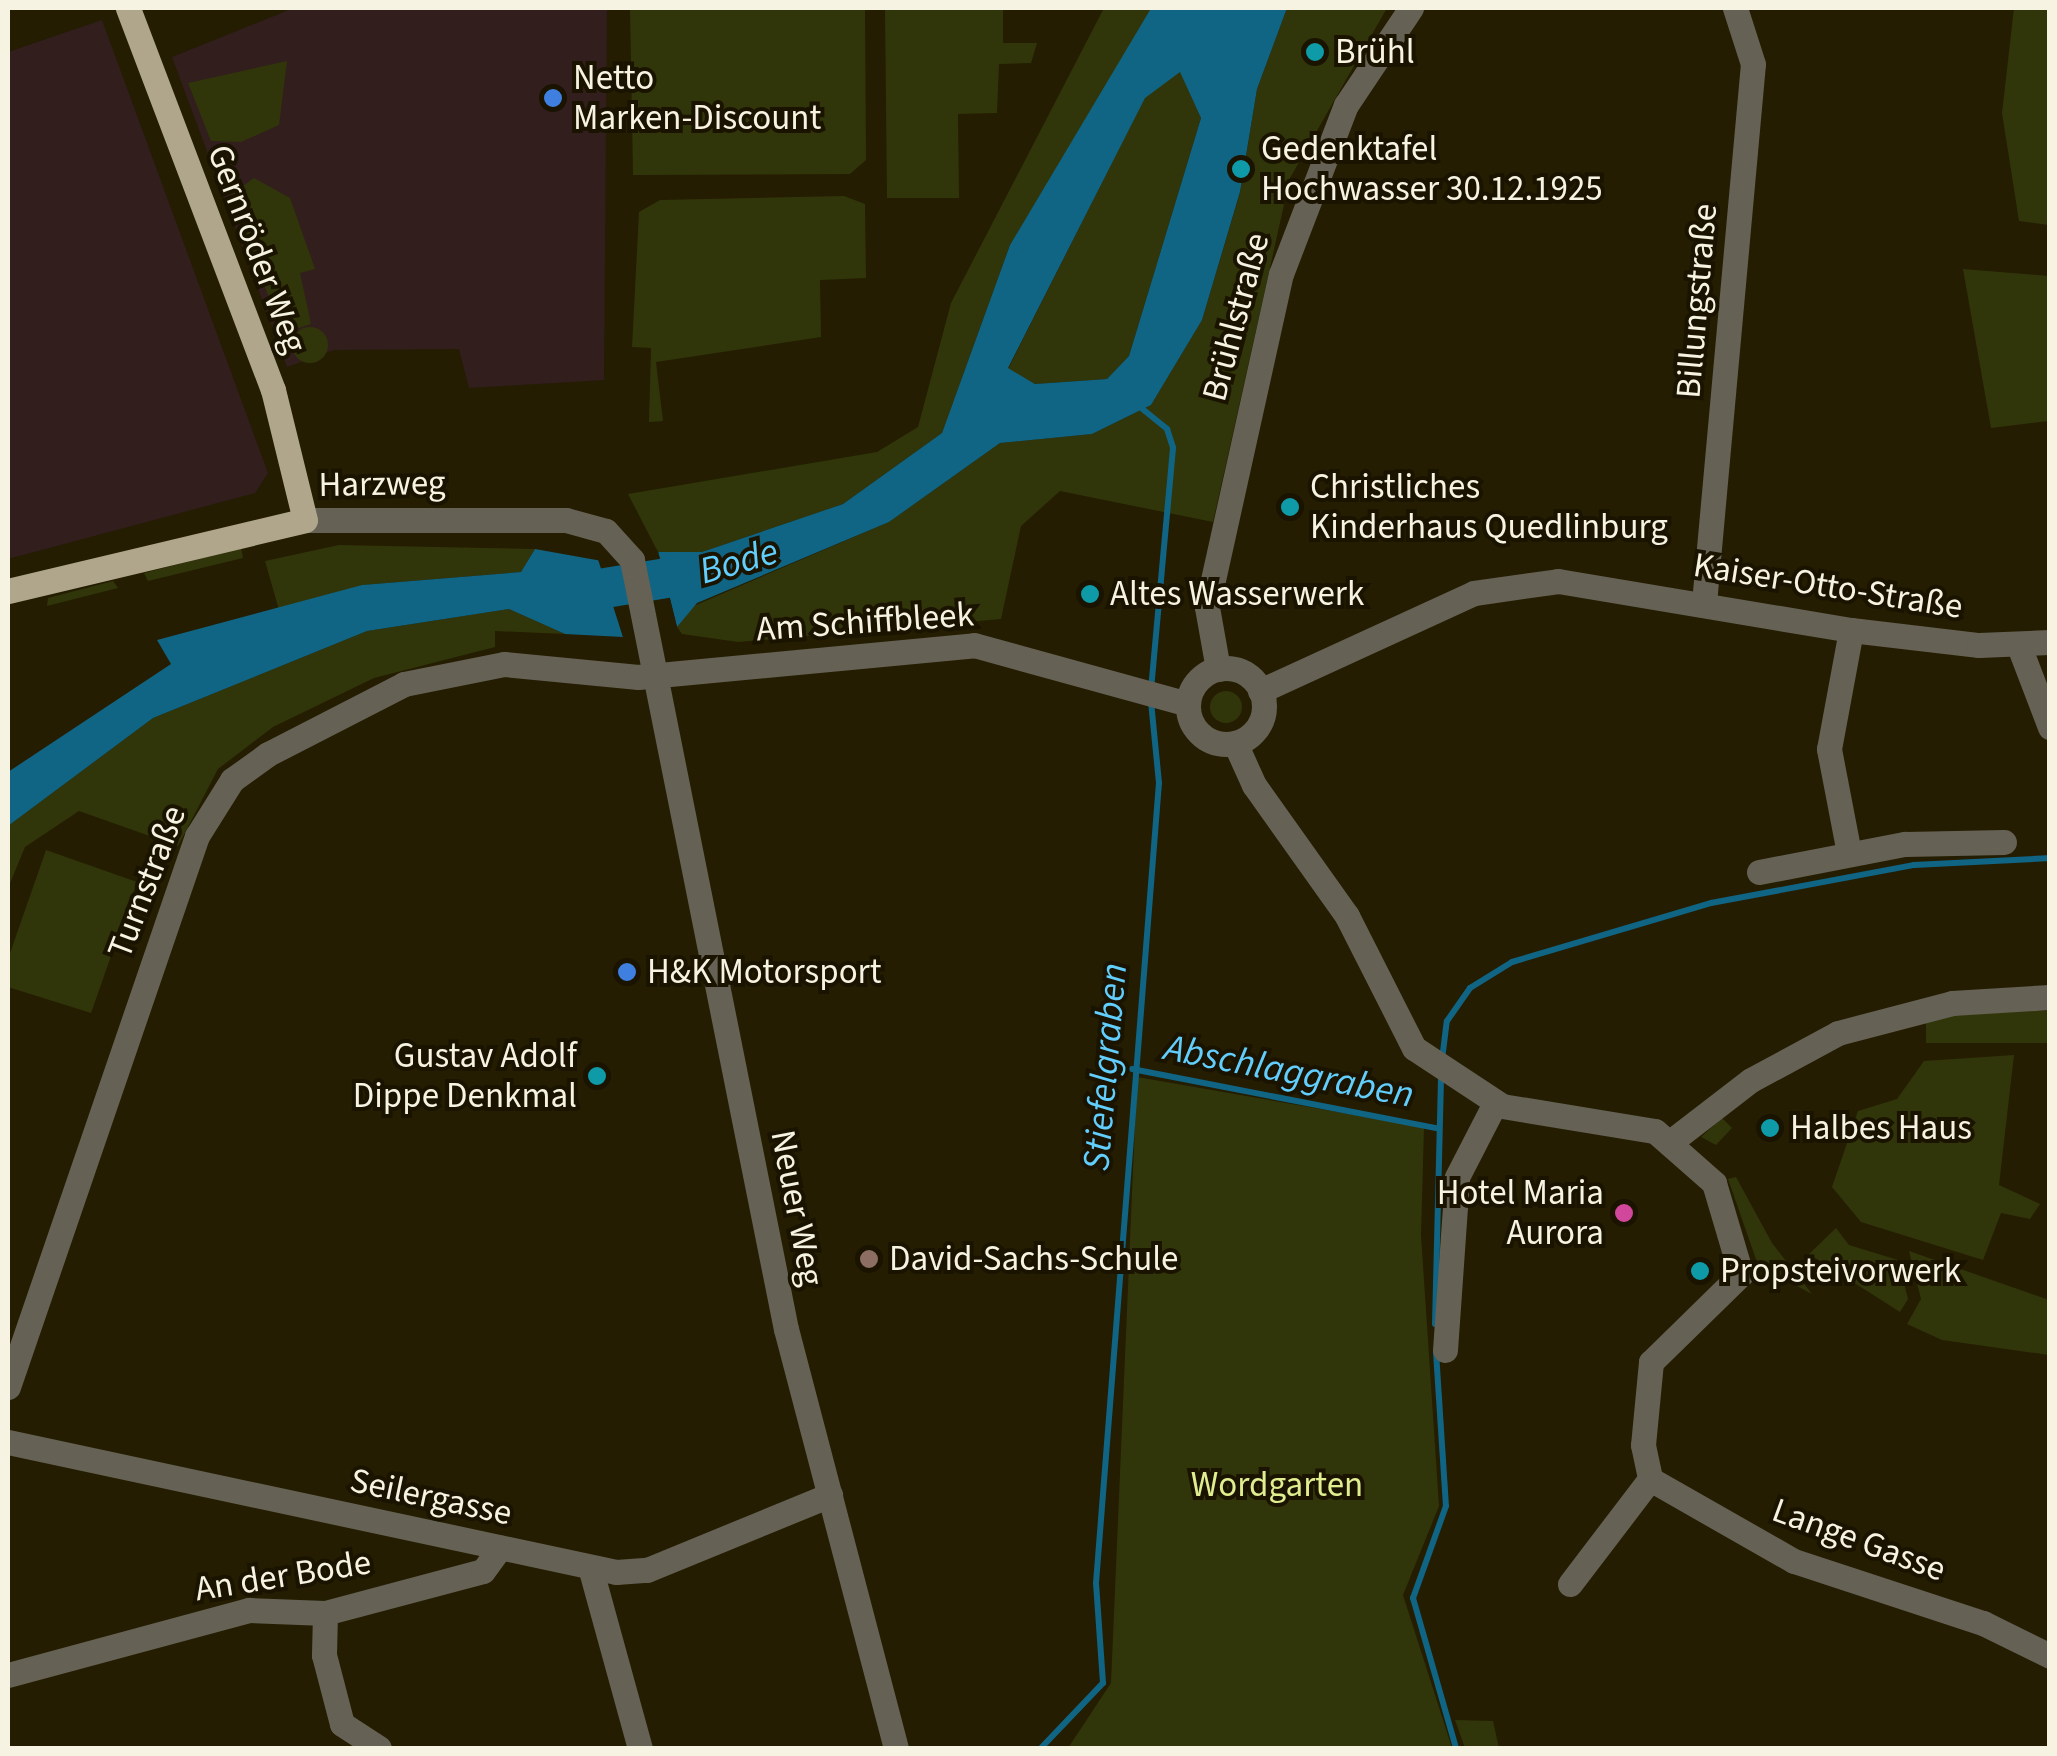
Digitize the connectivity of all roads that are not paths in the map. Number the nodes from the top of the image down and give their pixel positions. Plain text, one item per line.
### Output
1 (128, 8) edge
2 (1411, 8) edge
3 (1734, 8) edge
4 (305, 520) junction
5 (8, 591) edge
6 (1704, 603) junction
7 (1851, 630) junction
8 (2050, 642) edge
9 (2019, 646) junction
10 (1218, 669) junction
11 (658, 675) junction
12 (1260, 691) junction
13 (1179, 703) junction
14 (2050, 727) edge
15 (1235, 742) junction
16 (2004, 842) dead end
17 (1850, 854) junction
18 (1759, 872) dead end
19 (2050, 997) edge
20 (1495, 1103) junction
21 (1673, 1140) junction
22 (1445, 1350) dead end
23 (8, 1387) edge
24 (8, 1442) edge
25 (1650, 1479) junction
26 (830, 1495) junction
27 (500, 1548) junction
28 (590, 1567) junction
29 (1570, 1584) dead end
30 (325, 1613) junction
31 (2050, 1656) edge
32 (8, 1676) edge
33 (379, 1748) edge
34 (640, 1748) edge
35 (896, 1748) edge

1 - 4 main road, Gernröder Weg
2 - 10 street, Brühlstraße
3 - 6 street, Billungstraße
4 - 5 main road, Harzweg
4 - 11 street, Harzweg
6 - 7 street, Kaiser-Otto-Straße
6 - 12 street, Kaiser-Otto-Straße
7 - 9 street, Kaiser-Otto-Straße
7 - 17 street
8 - 9 street, Kaiser-Otto-Straße
9 - 14 street
10 - 12 street
10 - 13 street
11 - 13 street, Am Schiffbleek
11 - 23 street, Turnstraße
11 - 26 street, Neuer Weg
12 - 15 street
13 - 15 street
15 - 20 street
16 - 17 street
17 - 18 street
19 - 21 street
20 - 21 street
20 - 22 street
21 - 25 street
24 - 27 street, Seilergasse
25 - 29 street
25 - 31 street, Lange Gasse
26 - 28 street, Seilergasse
26 - 35 street, Neuer Weg
27 - 28 street, Seilergasse
27 - 30 street, An der Bode
28 - 34 street
30 - 32 street, An der Bode
30 - 33 street

